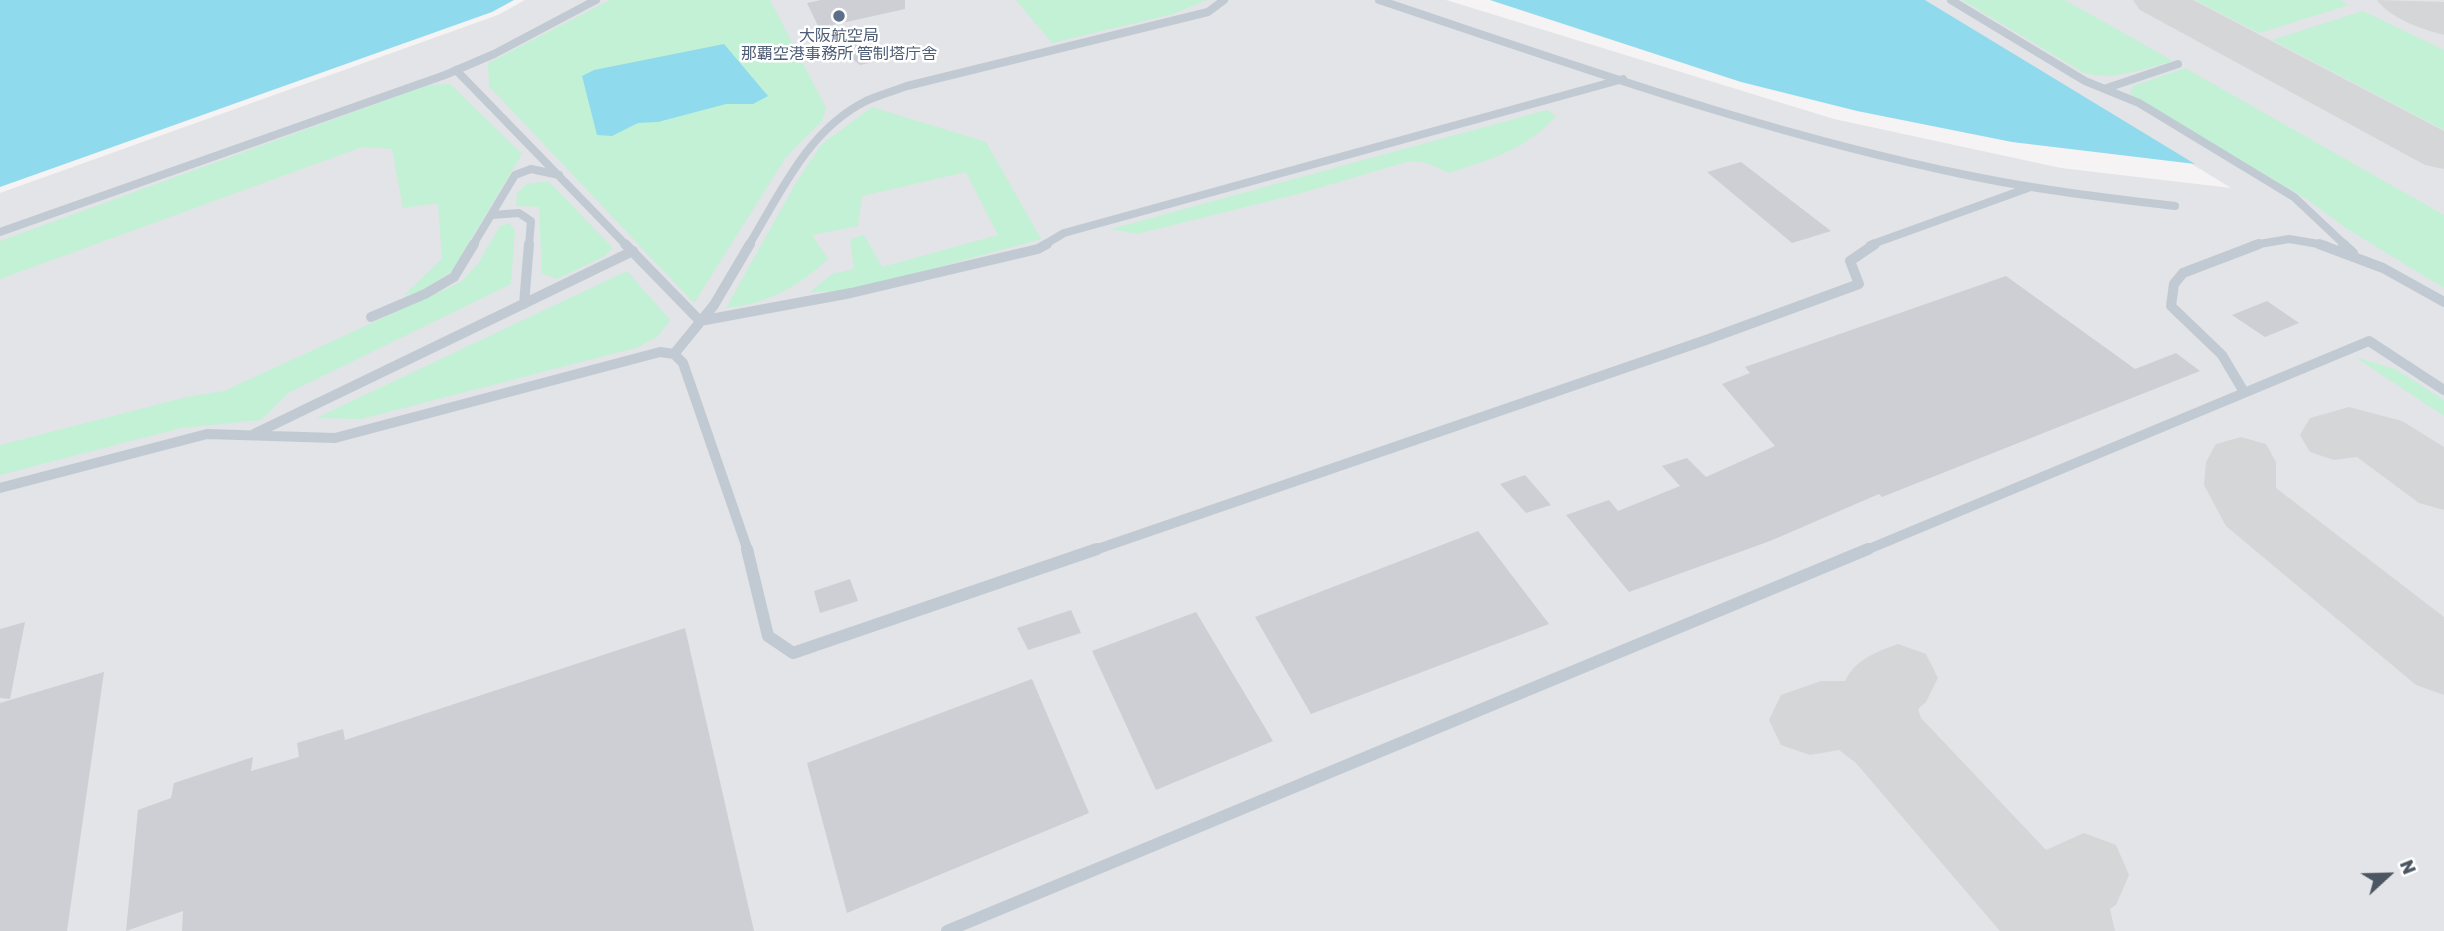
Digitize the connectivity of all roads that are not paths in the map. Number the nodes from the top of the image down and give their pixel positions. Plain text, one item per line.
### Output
1 (596, 0) edge
2 (1224, 0) edge
3 (1379, 0) edge
4 (1951, 0) edge
5 (2178, 64) dead end
6 (457, 70) junction
7 (1623, 79) junction
8 (2104, 89) junction
9 (559, 175) junction
10 (2028, 188) junction
11 (2175, 206) dead end
12 (492, 215) junction
13 (0, 233) edge
14 (633, 251) junction
15 (2353, 253) junction
16 (2444, 302) edge
17 (524, 304) junction
18 (371, 317) dead end
19 (700, 321) junction
20 (674, 354) junction
21 (2444, 390) edge
22 (2244, 392) junction
23 (251, 436) junction
24 (0, 488) edge
25 (947, 931) edge

1 - 6 lane
2 - 19 lane
3 - 7 lane
4 - 8 lane
5 - 8 lane
6 - 9 lane
6 - 13 lane
7 - 10 lane
7 - 19 lane
8 - 15 lane
9 - 12 lane
9 - 14 lane
10 - 11 lane
10 - 20 lane
12 - 17 lane
12 - 18 lane
14 - 17 lane
14 - 19 lane
15 - 16 lane
15 - 22 lane
17 - 23 lane
19 - 20 lane
20 - 23 lane
21 - 22 lane
22 - 25 lane
23 - 24 lane

